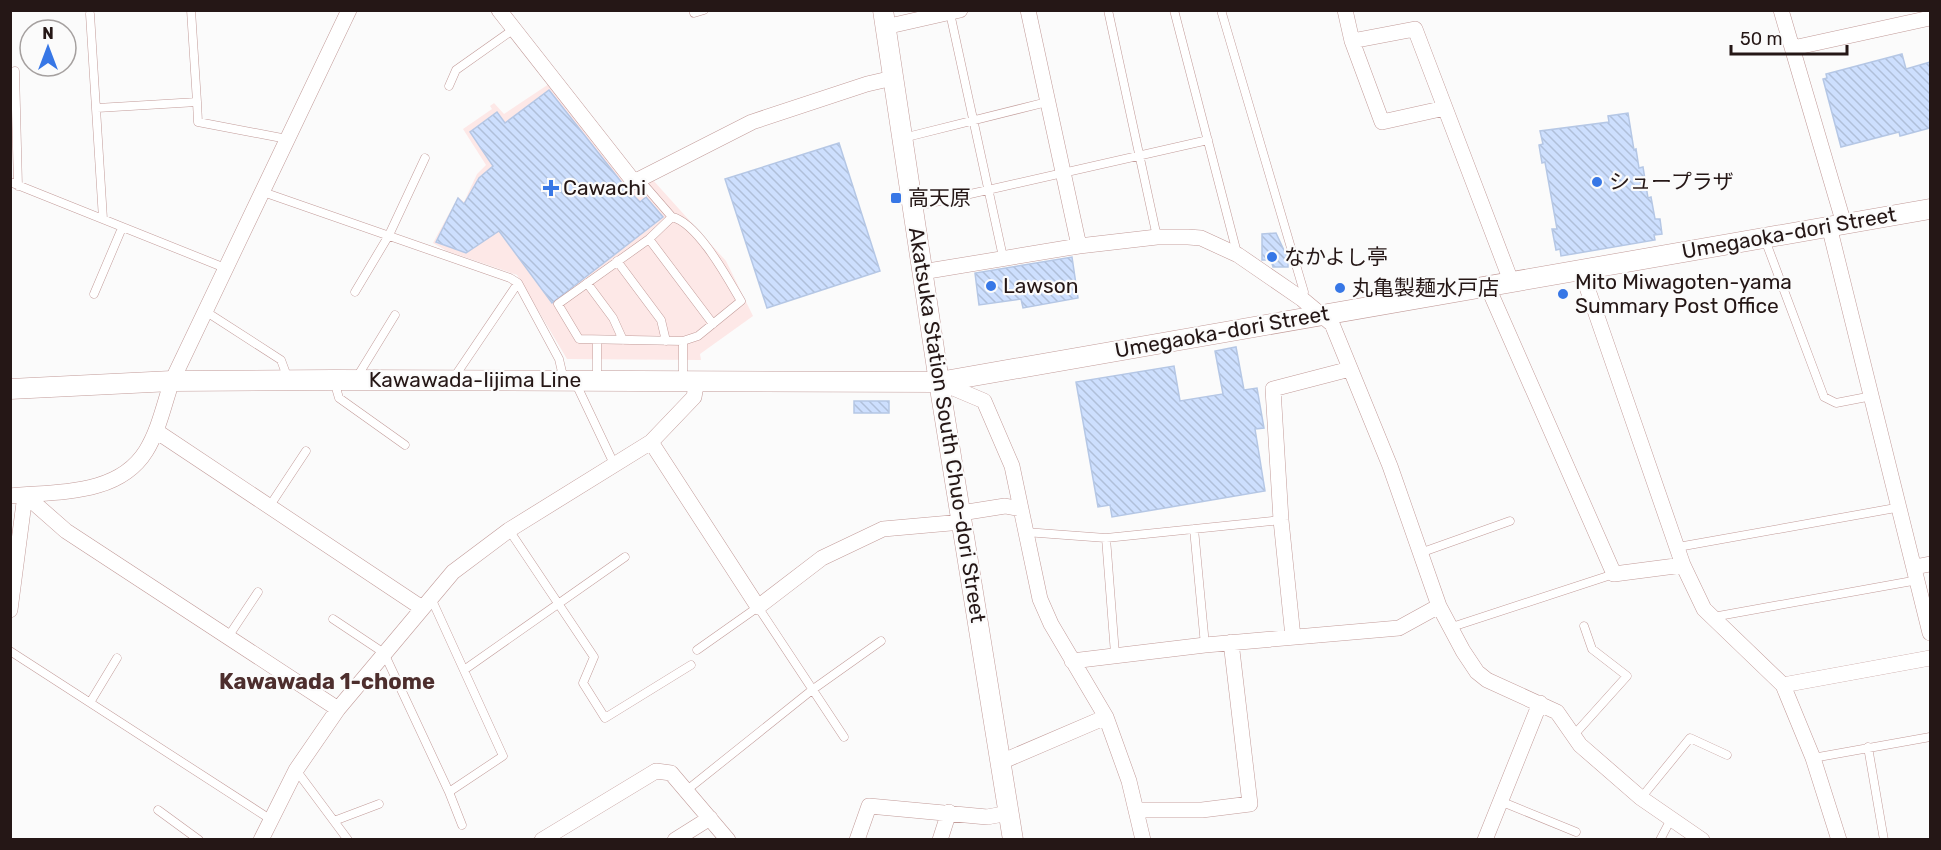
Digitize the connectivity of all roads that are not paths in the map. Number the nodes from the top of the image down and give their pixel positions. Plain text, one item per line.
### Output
1 (191, 10) edge
2 (349, 10) edge
3 (499, 10) edge
4 (693, 10) edge
5 (704, 10) edge
6 (1028, 10) edge
7 (1108, 10) edge
8 (1174, 10) edge
9 (1221, 10) edge
10 (1345, 10) edge
11 (1781, 10) edge
12 (955, 12) edge
13 (90, 14) dead end
14 (1930, 18) edge
15 (884, 19) edge
16 (514, 29) junction
17 (1352, 41) junction
18 (1793, 48) junction
19 (15, 71) dead end
20 (893, 78) junction
21 (449, 86) dead end
22 (197, 102) junction
23 (1047, 102) junction
24 (97, 108) junction
25 (1445, 108) junction
26 (974, 120) junction
27 (902, 138) junction
28 (287, 139) junction
29 (1208, 140) junction
30 (1139, 155) junction
31 (425, 158) dead end
32 (1063, 171) junction
33 (639, 179) junction
34 (14, 184) edge
35 (989, 187) junction
36 (262, 192) junction
37 (912, 207) junction
38 (1930, 209) edge
39 (672, 217) junction
40 (103, 219) junction
41 (1837, 225) junction
42 (122, 228) junction
43 (389, 235) junction
44 (1157, 237) junction
45 (1764, 237) junction
46 (649, 238) junction
47 (1080, 246) junction
48 (1238, 255) junction
49 (1003, 257) junction
50 (618, 261) junction
51 (225, 268) junction
52 (1581, 270) junction
53 (922, 272) junction
54 (1511, 281) junction
55 (518, 283) junction
56 (587, 283) junction
57 (1487, 285) junction
58 (355, 292) dead end
59 (94, 294) dead end
60 (1302, 299) junction
61 (205, 311) junction
62 (396, 315) dead end
63 (1322, 315) junction
64 (712, 324) junction
65 (597, 340) junction
66 (623, 340) junction
67 (666, 341) junction
68 (682, 341) junction
69 (1350, 369) junction
70 (288, 380) junction
71 (334, 380) junction
72 (355, 380) junction
73 (572, 380) junction
74 (597, 380) junction
75 (690, 380) junction
76 (172, 381) junction
77 (451, 381) junction
78 (939, 382) junction
79 (10, 388) edge
80 (1872, 396) junction
81 (156, 431) junction
82 (651, 442) junction
83 (405, 445) dead end
84 (306, 451) dead end
85 (615, 466) junction
86 (18, 495) edge
87 (269, 507) junction
88 (1901, 507) junction
89 (1021, 509) junction
90 (962, 517) junction
91 (1281, 520) junction
92 (1510, 521) dead end
93 (1194, 529) junction
94 (509, 530) junction
95 (1025, 532) junction
96 (1106, 538) junction
97 (1678, 547) junction
98 (1420, 553) junction
99 (625, 557) dead end
100 (1683, 565) junction
101 (1921, 570) edge
102 (1614, 574) junction
103 (258, 592) dead end
104 (426, 602) junction
105 (557, 603) junction
106 (1439, 606) junction
107 (758, 607) junction
108 (10, 610) edge
109 (1712, 617) junction
110 (333, 619) dead end
111 (1584, 626) dead end
112 (1452, 627) junction
113 (1930, 633) edge
114 (228, 637) junction
115 (1293, 637) junction
116 (881, 641) dead end
117 (1231, 642) junction
118 (1205, 645) junction
119 (697, 650) dead end
120 (10, 651) edge
121 (384, 653) junction
122 (1115, 654) junction
123 (117, 658) dead end
124 (1930, 658) edge
125 (1072, 661) junction
126 (691, 665) dead end
127 (464, 670) junction
128 (1783, 685) junction
129 (812, 690) junction
130 (91, 701) junction
131 (1540, 703) junction
132 (338, 710) junction
133 (1106, 717) junction
134 (1573, 736) junction
135 (844, 737) dead end
136 (1930, 737) edge
137 (1869, 747) junction
138 (1727, 755) dead end
139 (1813, 758) junction
140 (1001, 762) junction
141 (296, 770) junction
142 (687, 790) junction
143 (449, 792) junction
144 (1641, 798) junction
145 (1500, 801) junction
146 (378, 804) dead end
147 (158, 810) dead end
148 (1137, 810) junction
149 (949, 812) junction
150 (1009, 813) junction
151 (710, 818) junction
152 (270, 819) junction
153 (1671, 819) junction
154 (334, 821) junction
155 (462, 825) dead end
156 (1576, 832) dead end
157 (199, 840) edge
158 (261, 840) edge
159 (348, 840) edge
160 (542, 840) edge
161 (675, 840) edge
162 (728, 840) edge
163 (857, 840) edge
164 (940, 840) edge
165 (1013, 840) edge
166 (1143, 840) edge
167 (1485, 840) edge
168 (1660, 840) edge
169 (1702, 840) edge
170 (1839, 840) edge
171 (1884, 840) edge

1 - 22 lane
2 - 28 street
3 - 16 street
4 - 5 lane
6 - 23 street
7 - 30 lane
8 - 29 lane
9 - 60 lane
10 - 17 street
11 - 18 street
12 - 15 street
12 - 26 lane
13 - 24 lane
14 - 18 street
15 - 20 street, Akatsuka Station South Chuo-dori Street
16 - 21 lane
16 - 33 street
17 - 25 street
17 - 25 street
18 - 41 street
19 - 34 lane
20 - 27 street, Akatsuka Station South Chuo-dori Street
20 - 33 street
22 - 24 lane
22 - 28 lane
23 - 26 lane
23 - 32 street
24 - 40 lane
25 - 54 street
26 - 27 lane
26 - 35 lane
27 - 37 street, Akatsuka Station South Chuo-dori Street
28 - 36 street
29 - 30 lane
29 - 48 lane
30 - 32 lane
30 - 44 lane
31 - 43 lane
32 - 35 lane
32 - 47 street
33 - 39 lane
34 - 40 lane
35 - 37 lane
35 - 49 lane
36 - 43 lane
36 - 51 street
37 - 53 street, Akatsuka Station South Chuo-dori Street
38 - 41 street, Umegaoka-dori Street
39 - 46 lane
39 - 64 lane
40 - 42 lane
41 - 45 street, Umegaoka-dori Street
41 - 80 street
42 - 51 lane
42 - 59 lane
43 - 55 lane
43 - 58 lane
44 - 47 street
44 - 48 street
45 - 52 street, Umegaoka-dori Street
45 - 80 lane
46 - 50 lane
46 - 64 lane
47 - 49 street
48 - 60 street
49 - 53 street
50 - 56 lane
50 - 67 lane
51 - 61 street
52 - 54 street, Umegaoka-dori Street
52 - 97 street
53 - 78 street, Akatsuka Station South Chuo-dori Street
54 - 57 street, Umegaoka-dori Street
55 - 73 lane
55 - 77 lane
56 - 65 lane
56 - 66 lane
57 - 63 street, Umegaoka-dori Street
57 - 102 street
60 - 63 street
61 - 70 lane
61 - 76 street
62 - 72 lane
63 - 69 street
63 - 78 street, Umegaoka-dori Street
64 - 68 lane
65 - 66 lane
65 - 74 lane
66 - 67 lane
67 - 68 lane
68 - 75 lane
69 - 91 street
69 - 98 street
70 - 71 street, Kawawada-Iijima Line
70 - 76 street, Kawawada-Iijima Line
71 - 72 street, Kawawada-Iijima Line
71 - 83 lane
72 - 77 street, Kawawada-Iijima Line
73 - 74 street, Kawawada-Iijima Line
73 - 77 street, Kawawada-Iijima Line
73 - 85 lane
74 - 75 street, Kawawada-Iijima Line
75 - 78 street, Kawawada-Iijima Line
75 - 82 street
76 - 79 street, Kawawada-Iijima Line
76 - 81 street
78 - 89 street
78 - 90 street, Akatsuka Station South Chuo-dori Street
80 - 88 street
81 - 86 street
81 - 87 street
82 - 85 street
82 - 107 street
84 - 87 lane
85 - 94 street
86 - 108 street
86 - 114 street
87 - 104 street
88 - 97 lane
88 - 101 street
89 - 90 street
89 - 95 street
90 - 107 street
90 - 140 street, Akatsuka Station South Chuo-dori Street
91 - 93 lane
91 - 115 street
92 - 98 lane
93 - 96 lane
93 - 118 lane
94 - 104 street
94 - 105 lane
95 - 96 lane
95 - 125 street
96 - 122 lane
97 - 100 street
98 - 106 street
99 - 105 lane
100 - 102 street
100 - 109 street
101 - 109 lane
101 - 113 street
102 - 112 lane
103 - 114 lane
104 - 121 street
104 - 127 lane
105 - 126 lane
105 - 127 lane
106 - 112 street
106 - 115 street
107 - 119 lane
107 - 129 lane
109 - 128 street
110 - 121 lane
111 - 134 lane
112 - 131 street
114 - 132 street
115 - 117 street
116 - 129 lane
117 - 118 street
117 - 148 street
118 - 122 street
120 - 130 lane
121 - 132 street
121 - 143 lane
122 - 125 street
123 - 130 lane
124 - 128 street
125 - 133 street
127 - 143 lane
128 - 139 street
129 - 135 lane
129 - 142 lane
130 - 152 lane
131 - 134 street
131 - 145 street
132 - 141 street
133 - 140 street
133 - 148 street
134 - 144 street
136 - 137 lane
137 - 139 lane
137 - 171 lane
138 - 144 lane
139 - 170 street
140 - 150 street, Akatsuka Station South Chuo-dori Street
141 - 152 street
141 - 154 lane
142 - 151 street
142 - 160 street
143 - 155 lane
144 - 153 street
145 - 156 lane
145 - 167 street
146 - 154 lane
147 - 157 lane
148 - 166 street
149 - 150 street
149 - 163 street
149 - 164 street
150 - 165 street, Akatsuka Station South Chuo-dori Street
151 - 161 street
151 - 162 street
152 - 158 street
153 - 168 lane
153 - 169 street
154 - 159 lane

